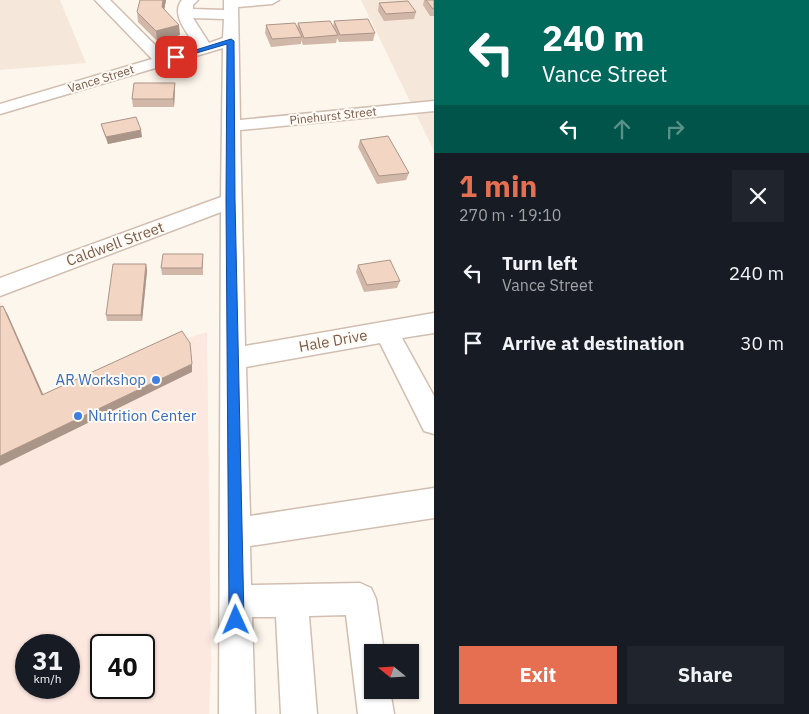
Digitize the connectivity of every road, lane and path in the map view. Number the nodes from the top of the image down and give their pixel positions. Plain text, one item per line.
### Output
1 (102, 0) edge
2 (272, 0) edge
3 (231, 6) edge
4 (188, 7) edge
5 (231, 41) junction
6 (205, 49) junction
7 (162, 61) junction
8 (434, 106) edge
9 (0, 109) edge
10 (231, 126) junction
11 (230, 200) junction
12 (0, 287) edge
13 (434, 322) edge
14 (386, 331) junction
15 (233, 359) junction
16 (434, 422) edge
17 (434, 503) edge
18 (235, 532) junction
19 (292, 600) junction
20 (236, 601) junction
21 (237, 714) edge
22 (299, 714) edge
23 (376, 714) edge

1 - 7 street
2 - 3 street
3 - 4 street
3 - 5 street
4 - 6 street
5 - 6 street, Vance Street
5 - 10 street
6 - 7 street, Vance Street
7 - 9 street, Vance Street
8 - 10 street, Pinehurst Street
10 - 11 street
11 - 12 street, Caldwell Street
11 - 15 street
13 - 14 street, Hale Drive
14 - 15 street, Hale Drive
14 - 16 street
15 - 18 street
17 - 18 street
18 - 20 street
19 - 20 street
19 - 22 street
19 - 23 street
20 - 21 street

